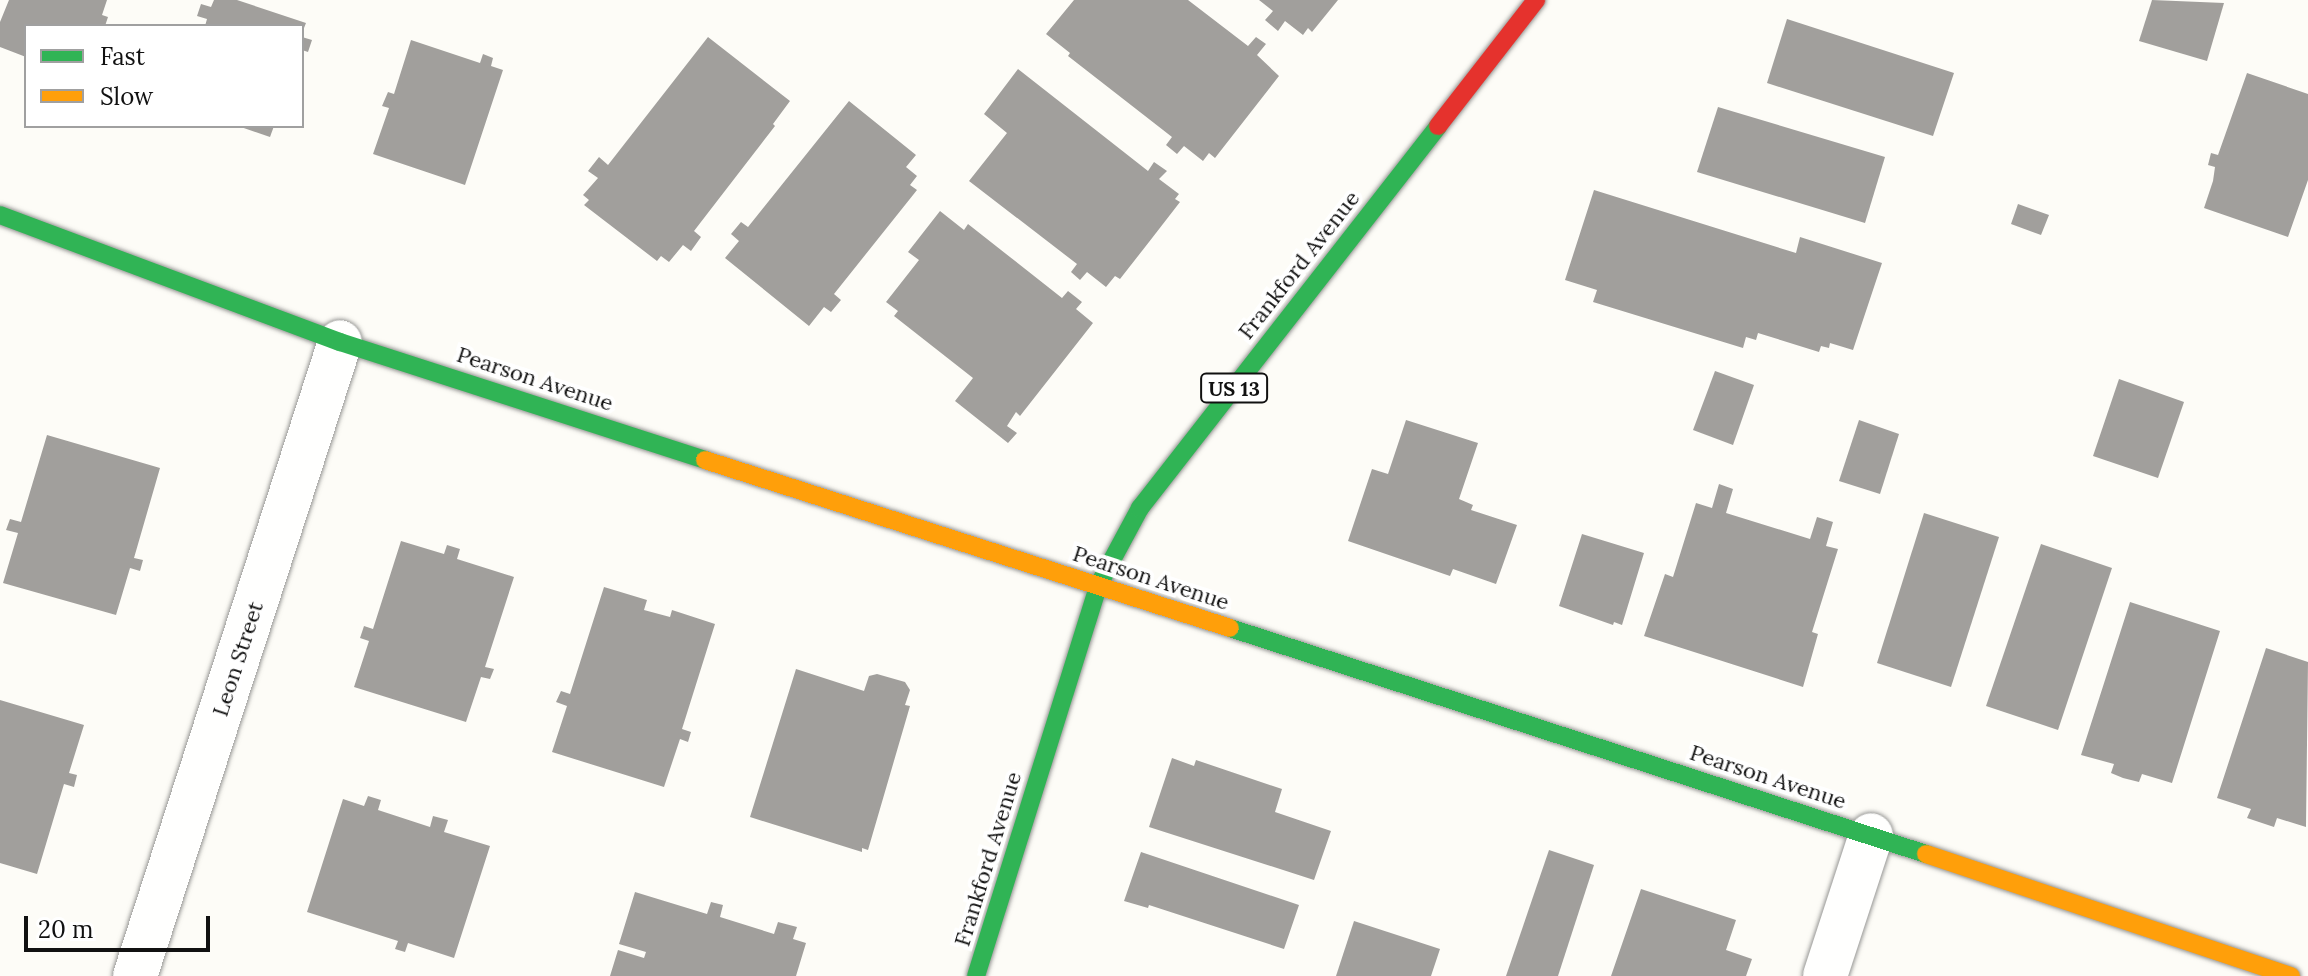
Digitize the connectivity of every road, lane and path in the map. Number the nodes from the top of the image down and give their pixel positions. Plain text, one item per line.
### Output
1 (1536, 0) edge
2 (0, 215) edge
3 (340, 342) junction
4 (1098, 586) junction
5 (1871, 835) junction
6 (135, 976) edge
7 (976, 976) edge
8 (1825, 976) edge
9 (2291, 976) edge

1 - 4 street, Frankford Avenue / US 13
2 - 3 street, Pearson Avenue
3 - 4 street, Pearson Avenue
3 - 6 street, Leon Street
4 - 5 street, Pearson Avenue
4 - 7 street, Frankford Avenue / US 13
5 - 8 street
5 - 9 street, Pearson Avenue

